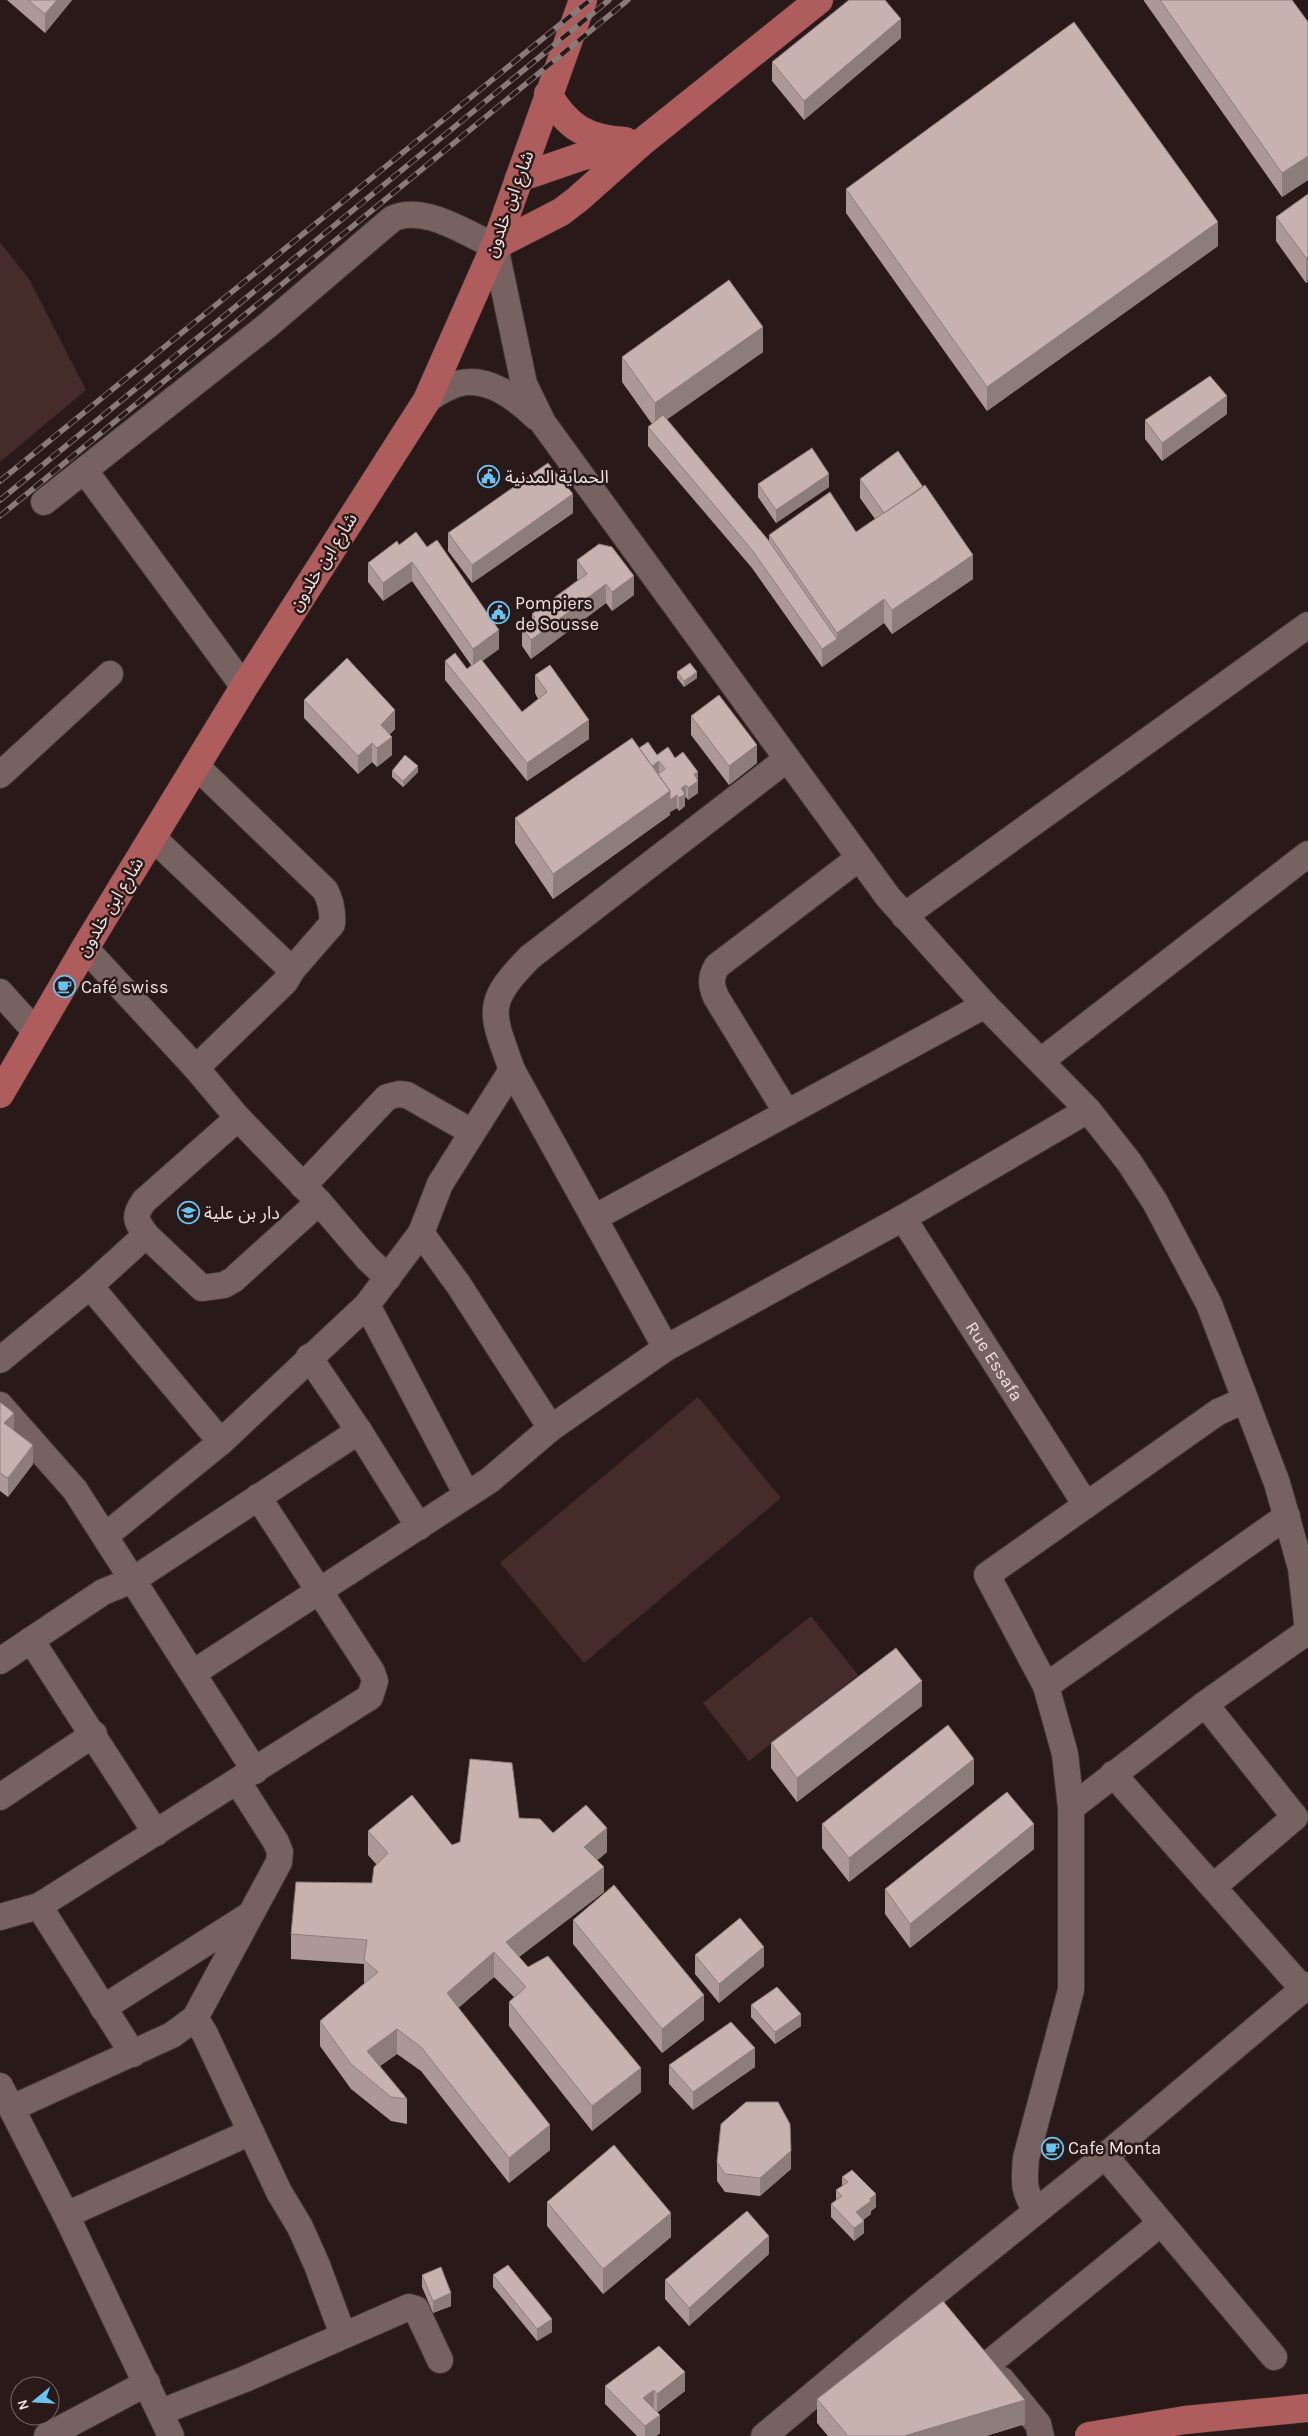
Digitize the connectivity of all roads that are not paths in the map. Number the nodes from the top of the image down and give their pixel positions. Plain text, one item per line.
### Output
1 (583, 0) edge
2 (819, 0) edge
3 (548, 94) junction
4 (642, 142) junction
5 (519, 178) junction
6 (495, 246) junction
7 (427, 400) junction
8 (543, 423) junction
9 (85, 471) junction
10 (44, 502) dead end
11 (1308, 625) edge
12 (110, 674) dead end
13 (244, 688) junction
14 (787, 759) junction
15 (196, 766) junction
16 (0, 775) edge
17 (152, 837) junction
18 (1308, 854) edge
19 (859, 858) junction
20 (904, 916) junction
21 (85, 948) junction
22 (292, 970) junction
23 (0, 992) edge
24 (985, 1005) junction
25 (36, 1032) junction
26 (1041, 1061) junction
27 (196, 1068) junction
28 (512, 1070) junction
29 (0, 1094) edge
30 (1088, 1110) junction
31 (787, 1113) junction
32 (238, 1118) junction
33 (472, 1132) junction
34 (311, 1194) junction
35 (594, 1218) junction
36 (903, 1218) junction
37 (421, 1232) junction
38 (146, 1235) junction
39 (388, 1278) junction
40 (90, 1286) junction
41 (367, 1305) junction
42 (666, 1348) junction
43 (309, 1357) junction
44 (0, 1360) edge
45 (1245, 1400) junction
46 (0, 1405) edge
47 (551, 1428) junction
48 (359, 1431) junction
49 (221, 1442) junction
50 (467, 1495) junction
51 (258, 1497) junction
52 (1086, 1505) junction
53 (1287, 1516) junction
54 (418, 1527) junction
55 (105, 1536) junction
56 (133, 1580) junction
57 (319, 1591) junction
58 (1308, 1631) edge
59 (31, 1640) junction
60 (0, 1661) edge
61 (193, 1673) junction
62 (1046, 1686) junction
63 (1205, 1704) junction
64 (94, 1734) junction
65 (1114, 1774) junction
66 (246, 1776) junction
67 (0, 1797) edge
68 (1071, 1808) junction
69 (156, 1832) junction
70 (1213, 1887) junction
71 (39, 1906) junction
72 (250, 1915) junction
73 (0, 1917) edge
74 (1306, 1987) edge
75 (103, 2008) junction
76 (195, 2018) junction
77 (133, 2054) junction
78 (0, 2086) edge
79 (12, 2108) junction
80 (251, 2132) junction
81 (1105, 2156) junction
82 (1036, 2211) junction
83 (66, 2215) junction
84 (1161, 2223) junction
85 (343, 2335) junction
86 (1274, 2357) dead end
87 (440, 2360) dead end
88 (147, 2383) junction
89 (1308, 2408) edge
90 (161, 2412) junction
91 (1190, 2428) edge
92 (47, 2436) edge
93 (171, 2436) edge
94 (764, 2436) edge
95 (1041, 2436) edge
96 (1088, 2436) edge

1 - 3 main road, شارع ابن خلدون
2 - 4 main road
3 - 4 main road
3 - 5 main road, شارع ابن خلدون
4 - 5 main road
4 - 6 main road
5 - 6 main road, شارع ابن خلدون
6 - 7 main road, شارع ابن خلدون
6 - 8 street
6 - 9 street
7 - 8 street
7 - 13 main road, شارع ابن خلدون
8 - 14 street
9 - 10 street
9 - 13 street
11 - 20 street
12 - 16 street
13 - 15 main road, شارع ابن خلدون
14 - 19 street
14 - 28 street
15 - 17 main road, شارع ابن خلدون
15 - 22 street
17 - 21 main road, شارع ابن خلدون
17 - 22 street
18 - 26 street
19 - 20 street
19 - 31 street
20 - 24 street
21 - 25 main road, شارع ابن خلدون
21 - 27 street
22 - 27 street
23 - 25 street
24 - 26 street
24 - 31 street
25 - 29 main road, شارع ابن خلدون
26 - 30 street
27 - 32 street
28 - 33 street
28 - 35 street
30 - 36 street
30 - 45 street
31 - 35 street
32 - 34 street
32 - 38 street
33 - 34 street
33 - 37 street
34 - 38 street
34 - 39 street
35 - 42 street
36 - 42 street
36 - 52 street, Rue Essafa
37 - 39 street
37 - 47 street
38 - 40 street
39 - 41 street
40 - 44 street
40 - 49 street
41 - 43 street
41 - 50 street
42 - 47 street
43 - 48 street
43 - 49 street
45 - 52 street
45 - 53 street
46 - 55 street
47 - 50 street
48 - 51 street
48 - 54 street
49 - 55 street
50 - 54 street
51 - 56 street
51 - 57 street
52 - 62 street
53 - 58 street
53 - 62 street
54 - 57 street
55 - 56 street
56 - 59 street
56 - 61 street
57 - 61 street
57 - 66 street
58 - 63 street
59 - 60 street
59 - 64 street
61 - 66 street
62 - 68 street
63 - 65 street
63 - 70 street
64 - 67 street
64 - 69 street
65 - 68 street
65 - 70 street
66 - 69 street
66 - 72 street
68 - 82 street
69 - 71 street
70 - 74 street
71 - 73 street
71 - 75 street
72 - 75 street
72 - 76 street
74 - 81 street
75 - 77 street
76 - 77 street
76 - 80 street
77 - 79 street
78 - 79 street
79 - 83 street
80 - 83 street
80 - 85 street
81 - 82 street
81 - 84 street
82 - 94 street
83 - 88 street
84 - 86 street
84 - 95 street
85 - 87 street
85 - 90 street
88 - 90 street
88 - 92 street
89 - 91 main road
90 - 93 street
91 - 96 main road

